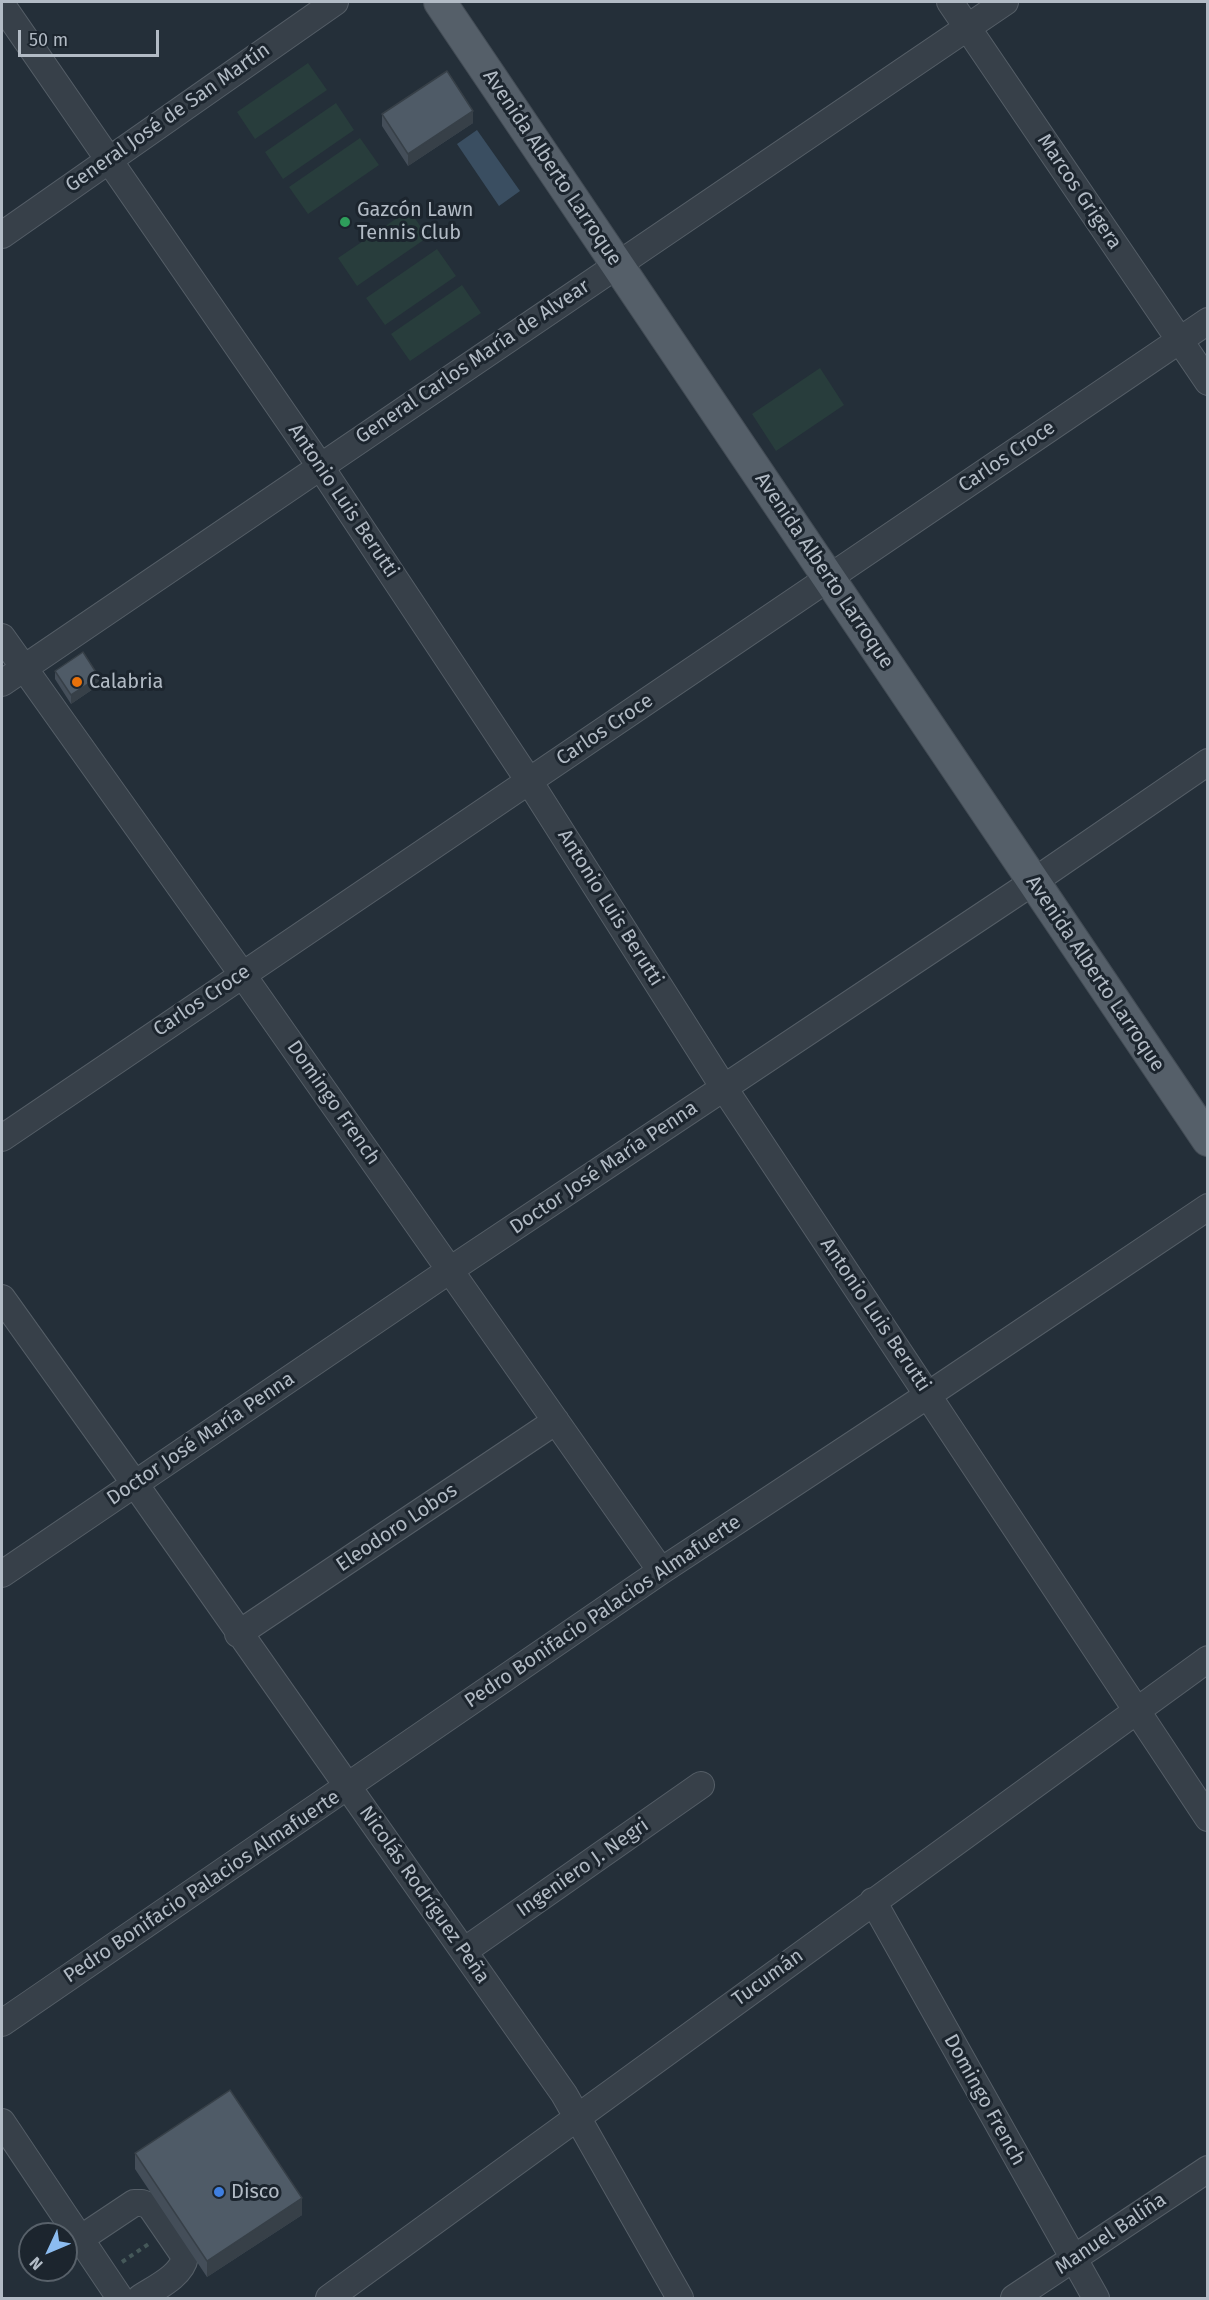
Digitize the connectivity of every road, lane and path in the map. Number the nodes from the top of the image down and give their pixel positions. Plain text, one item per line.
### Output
1 (335, 2) edge
2 (440, 2) edge
3 (950, 2) edge
4 (1005, 2) edge
5 (2, 5) edge
6 (967, 27) junction
7 (108, 159) junction
8 (2, 235) edge
9 (616, 264) junction
10 (1208, 321) edge
11 (1180, 341) junction
12 (1208, 382) edge
13 (320, 466) junction
14 (828, 578) junction
15 (2, 637) edge
16 (23, 668) junction
17 (2, 683) edge
18 (1208, 762) edge
19 (529, 781) junction
20 (1034, 882) junction
21 (242, 974) junction
22 (724, 1088) junction
23 (2, 1138) edge
24 (1208, 1140) edge
25 (1208, 1207) edge
26 (450, 1270) junction
27 (2, 1298) edge
28 (928, 1395) junction
29 (556, 1421) junction
30 (135, 1484) junction
31 (661, 1571) junction
32 (2, 1574) edge
33 (238, 1634) junction
34 (1208, 1659) edge
35 (1138, 1710) junction
36 (701, 1785) dead end
37 (348, 1787) junction
38 (1208, 1818) edge
39 (873, 1901) junction
40 (464, 1951) junction
41 (2, 2023) edge
42 (577, 2118) junction
43 (2, 2122) edge
44 (1208, 2169) edge
45 (168, 2232) junction
46 (80, 2239) junction
47 (1073, 2259) junction
48 (104, 2274) junction
49 (120, 2298) edge
50 (141, 2298) edge
51 (329, 2298) edge
52 (680, 2298) edge
53 (1014, 2298) edge
54 (1096, 2298) edge

1 - 7 street, General José de San Martín
2 - 9 main road, Avenida Alberto Larroque
3 - 6 street, Marcos Grigera
4 - 6 street, General Carlos María de Alvear
5 - 7 street, Antonio Luis Berutti
6 - 9 street, General Carlos María de Alvear
6 - 11 street, Marcos Grigera
7 - 8 street, General José de San Martín
7 - 13 street, Antonio Luis Berutti
9 - 13 street, General Carlos María de Alvear
9 - 14 main road, Avenida Alberto Larroque
10 - 11 street, Carlos Croce
11 - 12 street, Marcos Grigera
11 - 14 street, Carlos Croce
13 - 16 street, General Carlos María de Alvear
13 - 19 street, Antonio Luis Berutti
14 - 19 street, Carlos Croce
14 - 20 main road, Avenida Alberto Larroque
15 - 16 street, Domingo French
16 - 17 street, General Carlos María de Alvear
16 - 21 street, Domingo French
18 - 20 street, Doctor José María Penna
19 - 21 street, Carlos Croce
19 - 22 street, Antonio Luis Berutti
20 - 22 street, Doctor José María Penna
20 - 24 main road, Avenida Alberto Larroque
21 - 23 street, Carlos Croce
21 - 26 street, Domingo French
22 - 26 street, Doctor José María Penna
22 - 28 street, Antonio Luis Berutti
25 - 28 street, Pedro Bonifacio Palacios Almafuerte
26 - 29 street, Domingo French
26 - 30 street, Doctor José María Penna
27 - 30 street, Nicolás Rodríguez Peña
28 - 31 street, Pedro Bonifacio Palacios Almafuerte
28 - 35 street, Antonio Luis Berutti
29 - 31 street, Domingo French
29 - 33 street, Eleodoro Lobos
30 - 32 street, Doctor José María Penna
30 - 33 street, Nicolás Rodríguez Peña
31 - 37 street, Pedro Bonifacio Palacios Almafuerte
33 - 37 street, Nicolás Rodríguez Peña
34 - 35 street, Tucumán
35 - 38 street, Antonio Luis Berutti
35 - 39 street, Tucumán
36 - 40 street, Ingeniero J. Negri
37 - 40 street, Nicolás Rodríguez Peña
37 - 41 street, Pedro Bonifacio Palacios Almafuerte
39 - 42 street, Tucumán
39 - 47 street, Domingo French
40 - 42 street, Nicolás Rodríguez Peña
42 - 51 street, Tucumán
42 - 52 street, Nicolás Rodríguez Peña
43 - 46 street
44 - 47 street, Manuel Baliña
45 - 46 street
45 - 48 path
45 - 50 street
46 - 48 street
47 - 53 street, Manuel Baliña
47 - 54 street, Domingo French
48 - 49 street

